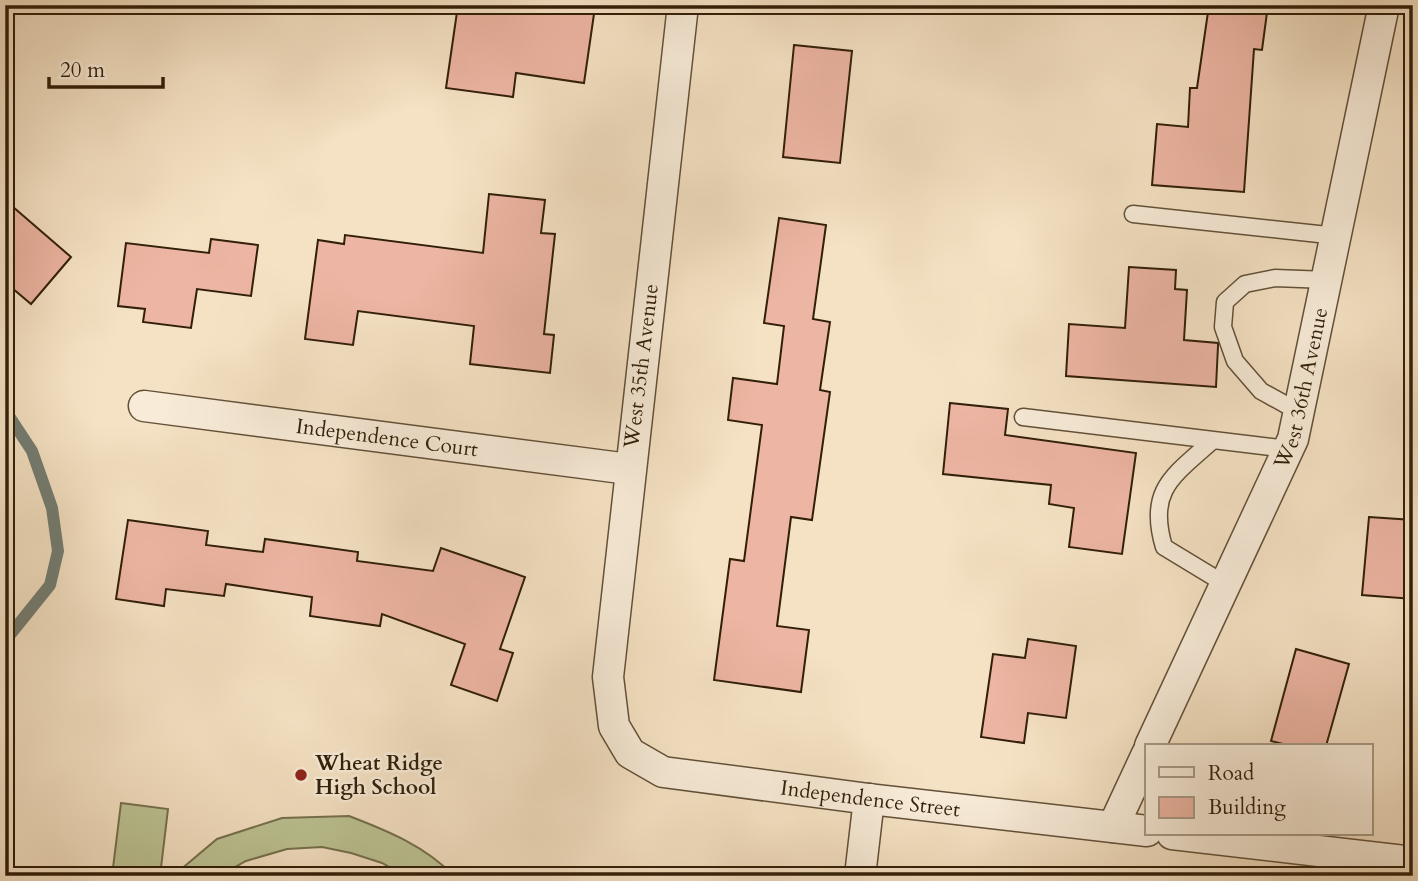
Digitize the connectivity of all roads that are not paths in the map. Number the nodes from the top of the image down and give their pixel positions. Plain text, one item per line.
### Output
1 (683, 5) edge
2 (1384, 5) edge
3 (1133, 214) dead end
4 (1337, 236) junction
5 (1327, 280) junction
6 (144, 406) dead end
7 (1299, 412) junction
8 (1023, 417) dead end
9 (1212, 441) junction
10 (1288, 449) junction
11 (629, 469) junction
12 (1225, 584) junction
13 (614, 726) joint
14 (1151, 744) edge
15 (1145, 758) edge
16 (869, 799) junction
17 (1113, 827) junction
18 (1145, 831) edge
19 (1189, 836) edge
20 (1413, 862) edge
21 (860, 876) edge

1 - 11 street, West 35th Avenue
2 - 4 street, West 36th Avenue
3 - 4 lane
4 - 5 street, West 36th Avenue
5 - 7 street, West 36th Avenue
5 - 7 lane
6 - 11 street, Independence Court
7 - 10 street, West 36th Avenue
8 - 9 lane
9 - 10 lane
9 - 12 lane
10 - 12 street, West 36th Avenue
11 - 13 street, West 35th Avenue
12 - 14 street, West 36th Avenue
13 - 16 street, Independence Street
15 - 17 street
16 - 17 street, Independence Street
16 - 21 street
17 - 18 street, Independence Street
19 - 20 street

